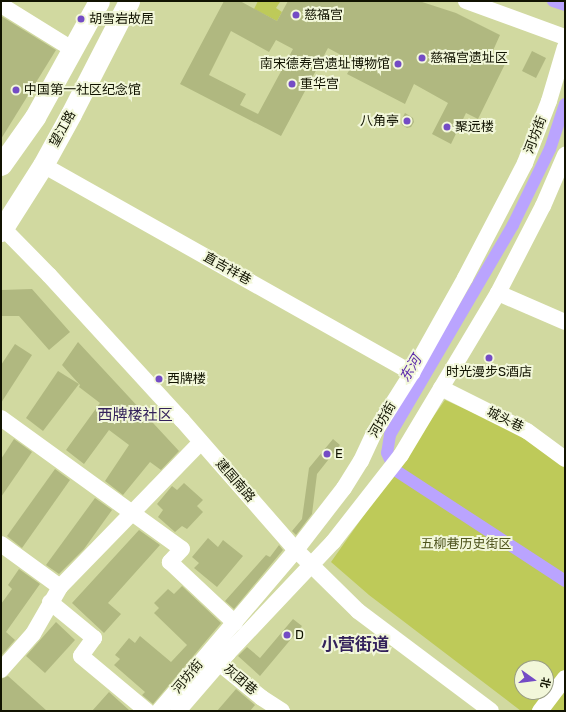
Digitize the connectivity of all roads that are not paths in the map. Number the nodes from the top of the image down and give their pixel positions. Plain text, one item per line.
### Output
1 (98, 1) edge
2 (129, 1) edge
3 (466, 1) edge
4 (1, 5) edge
5 (565, 37) edge
6 (565, 47) edge
7 (72, 49) junction
8 (565, 155) edge
9 (1, 165) edge
10 (43, 165) junction
11 (2, 229) edge
12 (498, 294) junction
13 (565, 322) edge
14 (412, 373) junction
15 (441, 388) junction
16 (1, 418) edge
17 (201, 442) junction
18 (565, 460) edge
19 (132, 513) junction
20 (1, 544) edge
21 (296, 550) junction
22 (312, 565) junction
23 (60, 587) junction
24 (50, 602) junction
25 (235, 623) junction
26 (219, 663) junction
27 (1, 670) edge
28 (565, 678) edge
29 (147, 711) edge
30 (160, 711) edge
31 (178, 711) edge
32 (282, 711) edge
33 (491, 711) edge
34 (540, 711) edge

1 - 7 main road
2 - 10 main road, 望江路
3 - 5 street
4 - 7 street
6 - 14 street, 河坊街
7 - 9 main road
8 - 12 street, 河坊街
10 - 11 main road, 望江路
10 - 14 street, 直吉祥巷
11 - 17 street, 建国南路
12 - 13 street
12 - 15 street, 河坊街
14 - 21 street, 河坊街
15 - 18 street, 城头巷
15 - 22 street, 河坊街
16 - 19 street
17 - 19 street
17 - 21 street, 建国南路
19 - 23 street
19 - 25 street
20 - 23 street
21 - 22 street, 建国南路
21 - 25 street, 河坊街
22 - 26 street, 河坊街
22 - 33 street, 建国南路
23 - 24 street
24 - 27 street
24 - 29 street
25 - 30 street, 河坊街
26 - 31 street, 河坊街
26 - 32 street, 灰团巷
28 - 34 street

